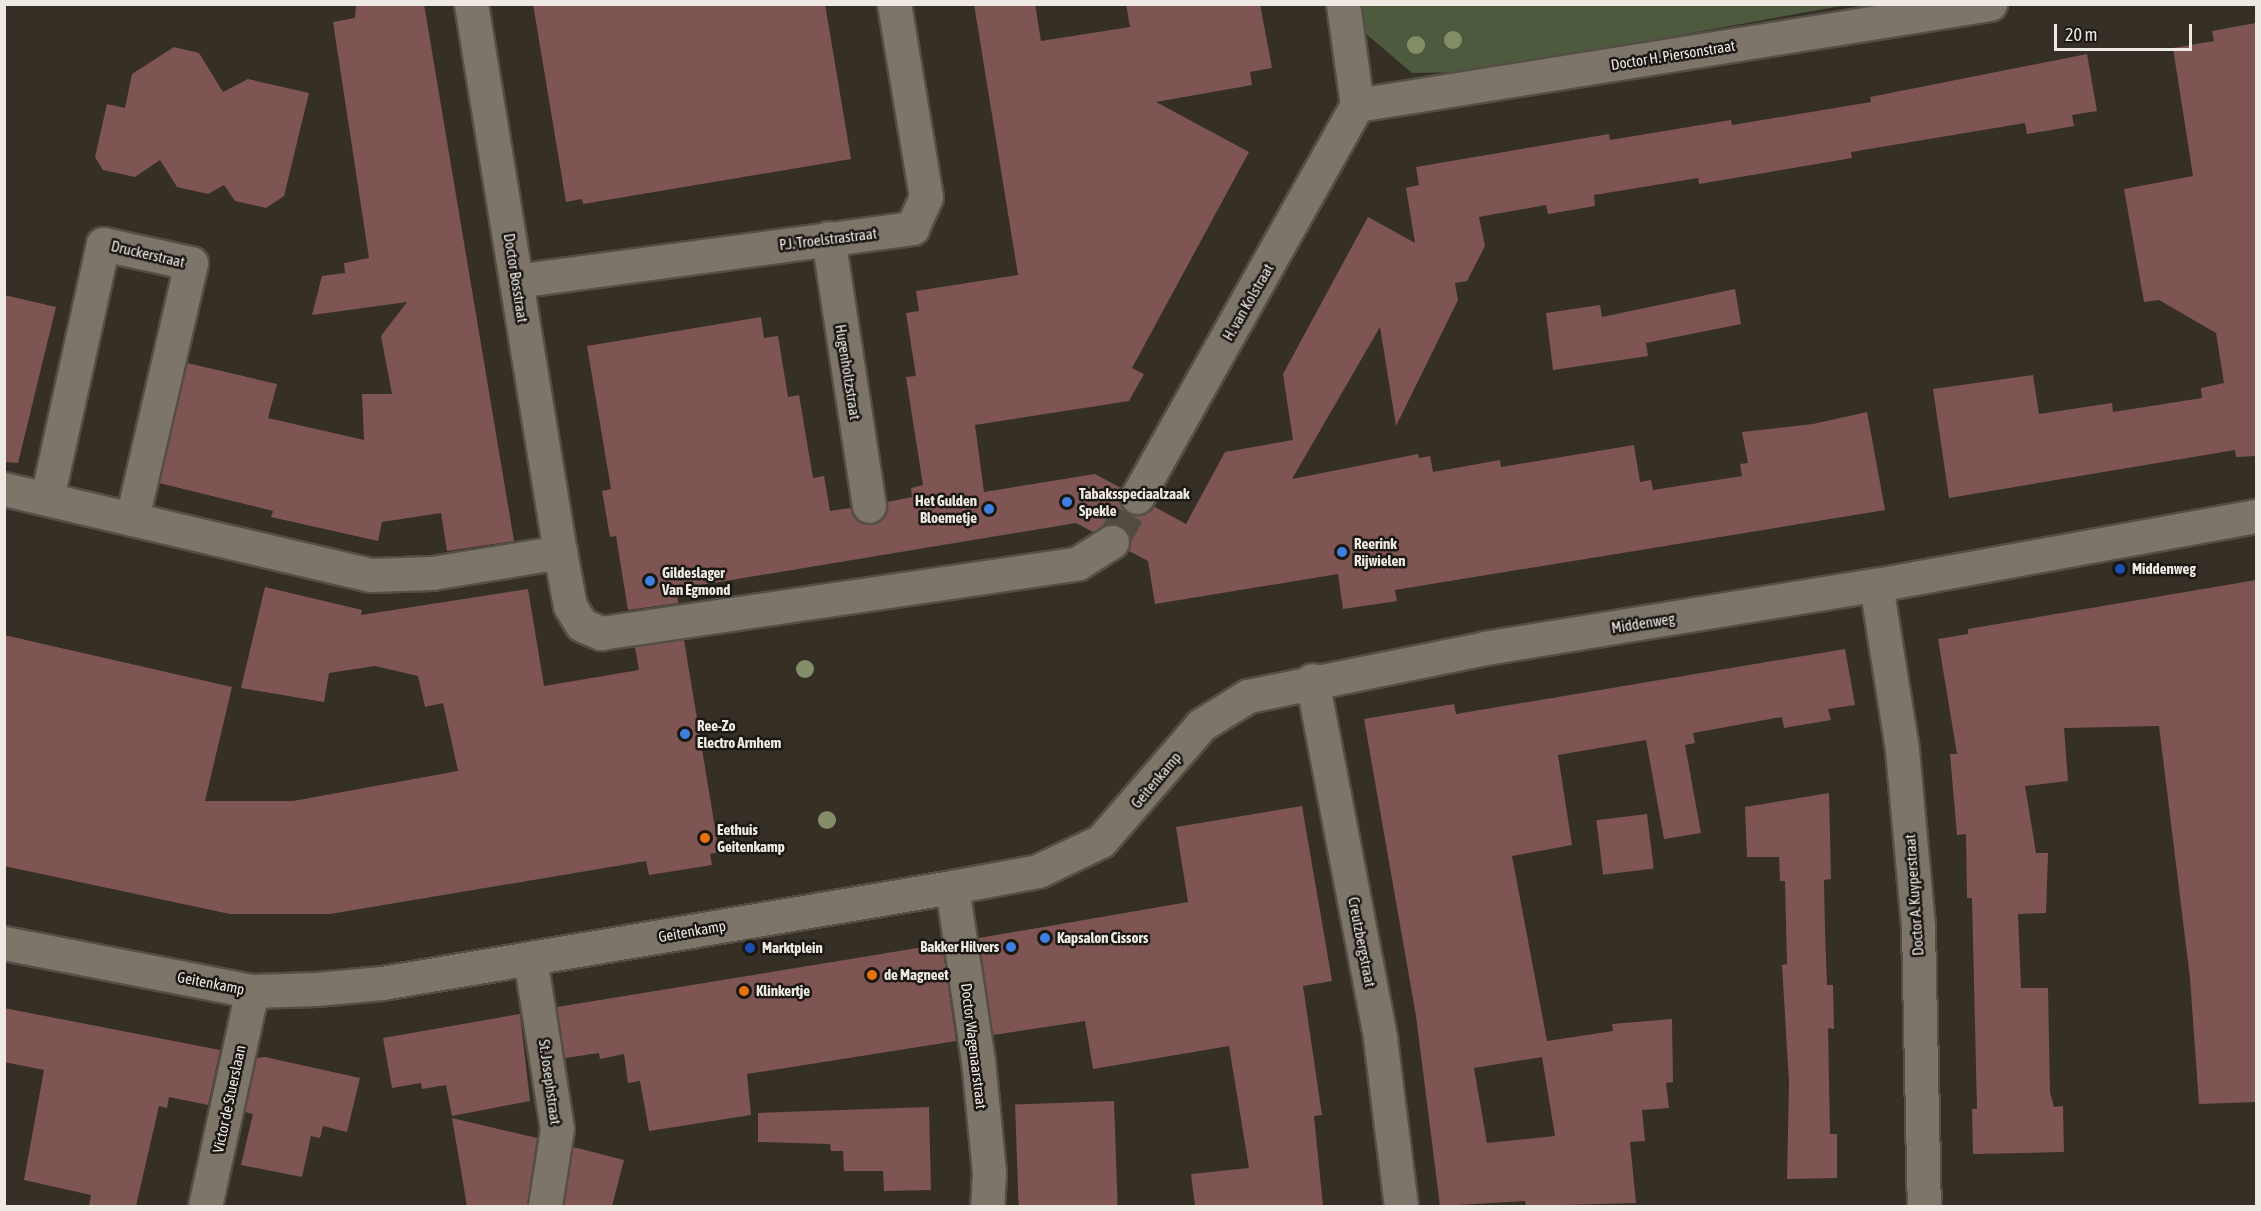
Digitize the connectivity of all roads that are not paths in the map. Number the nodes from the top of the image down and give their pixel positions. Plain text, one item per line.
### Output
1 (471, 4) edge
2 (894, 4) edge
3 (1343, 4) edge
4 (1990, 4) edge
5 (1357, 105) junction
6 (828, 238) junction
7 (516, 281) junction
8 (4, 489) edge
9 (1137, 497) tunnel mouth
10 (47, 498) junction
11 (869, 506) dead end
12 (2256, 516) edge
13 (132, 519) junction
14 (1112, 542) tunnel mouth
15 (560, 552) junction
16 (1876, 585) junction
17 (1312, 680) junction
18 (952, 887) junction
19 (4, 943) edge
20 (530, 958) junction
21 (252, 991) junction
22 (205, 1206) edge
23 (545, 1206) edge
24 (987, 1206) edge
25 (1401, 1206) edge
26 (1924, 1206) edge

1 - 7 street, Doctor Bosstraat
2 - 6 street, P.J. Troelstrastraat
3 - 5 street
4 - 5 street, Doctor H. Piersonstraat
5 - 9 street, H. van Kolstraat
6 - 7 street, P.J. Troelstrastraat
6 - 11 street, Hugenholtzstraat
7 - 15 street, Doctor Bosstraat
8 - 10 street
10 - 13 street
10 - 13 street, Druckerstraat
12 - 16 street, Middenweg
13 - 15 street
14 - 15 street
16 - 17 street, Middenweg
16 - 26 street, Doctor A. Kuyperstraat
17 - 18 street, Geitenkamp
17 - 25 street, Creutzbergstraat
18 - 20 street, Geitenkamp
18 - 24 street, Doctor Wagenaarstraat
19 - 21 street, Geitenkamp
20 - 21 street, Geitenkamp
20 - 23 street, St. Josephstraat
21 - 22 street, Victor de Stuerslaan

